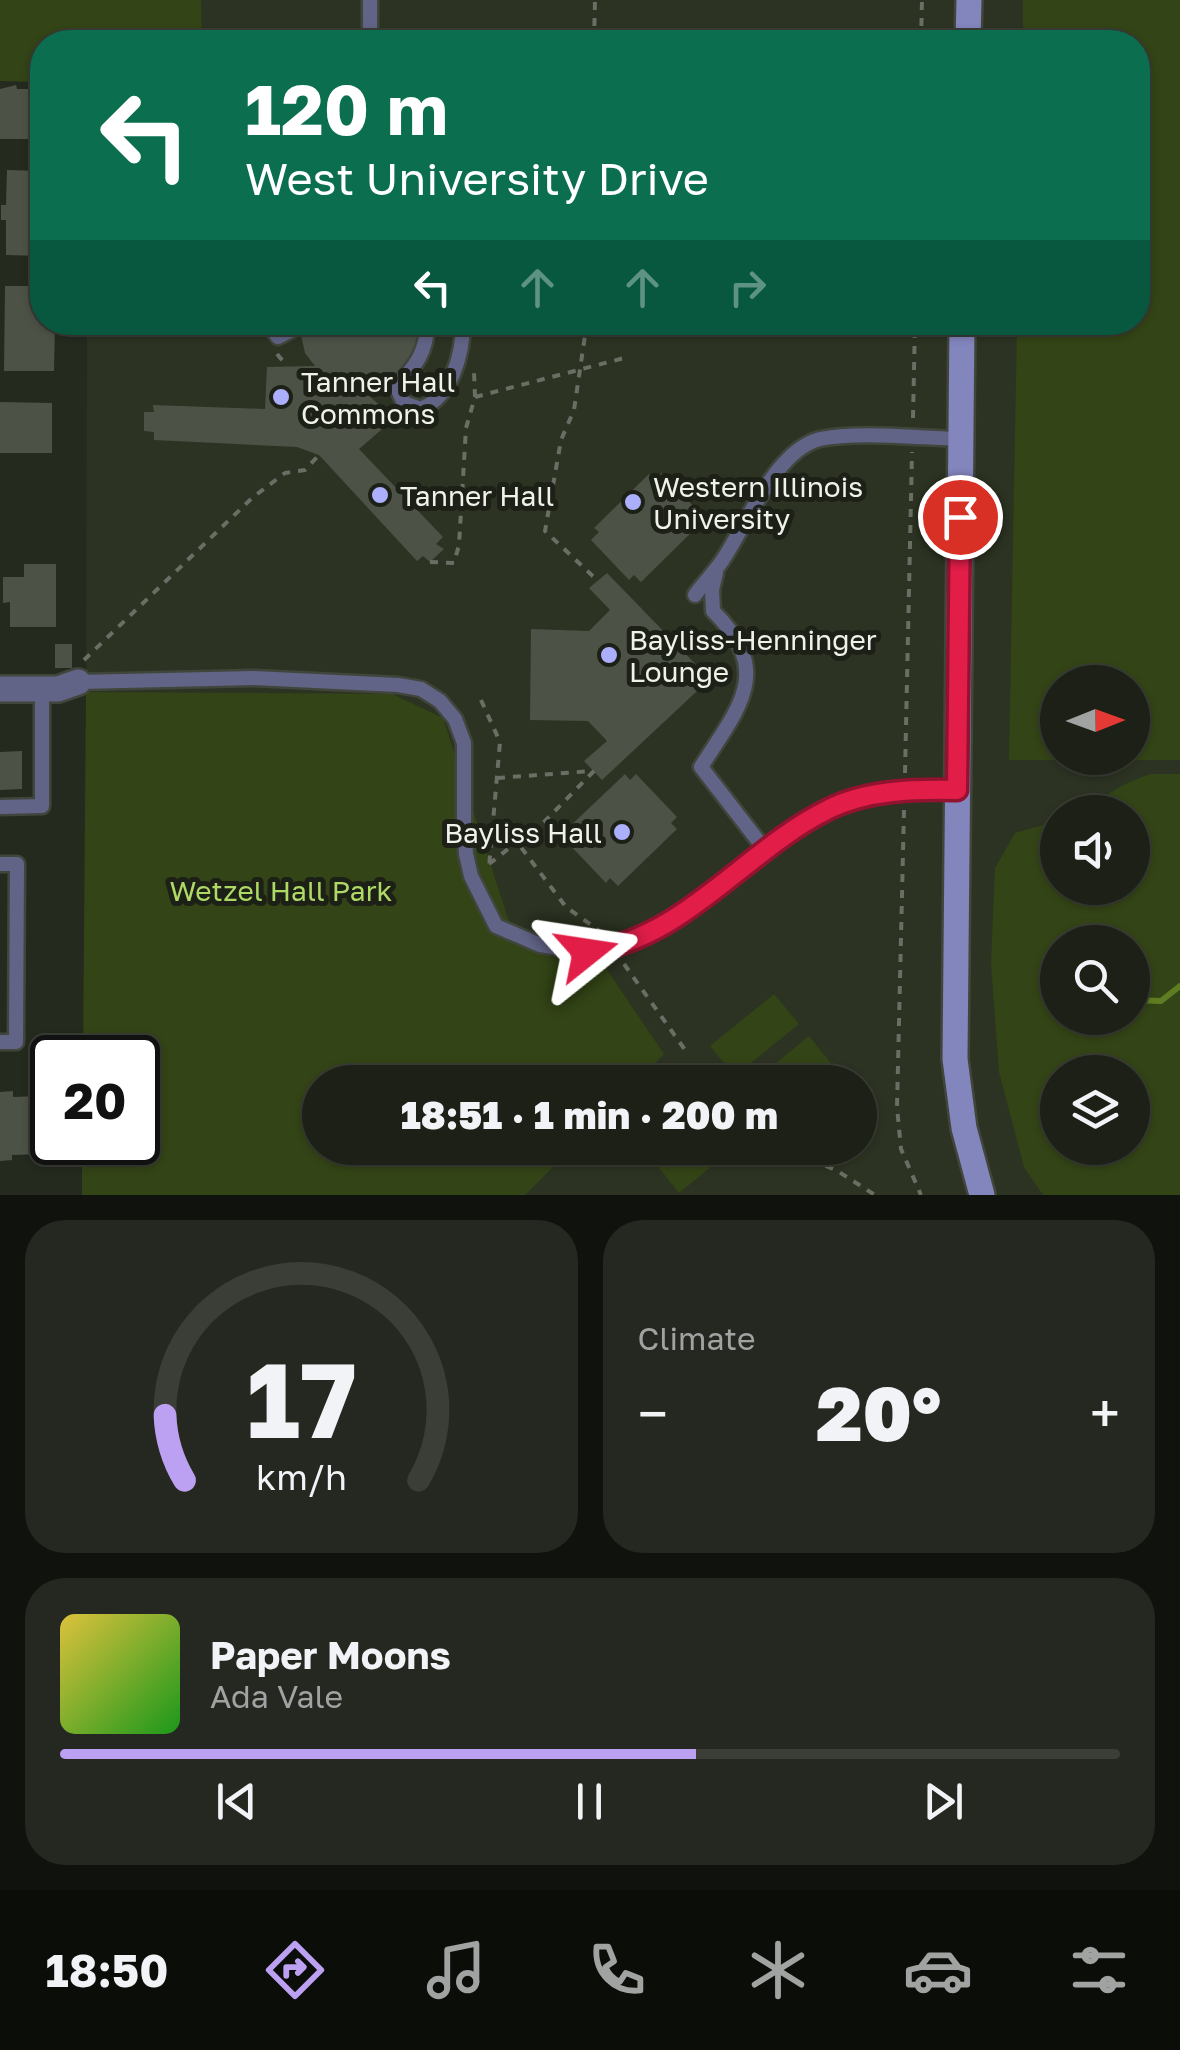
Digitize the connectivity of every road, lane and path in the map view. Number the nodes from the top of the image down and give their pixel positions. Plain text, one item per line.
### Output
1 (370, 0) edge
2 (595, 0) edge
3 (922, 0) edge
4 (968, 0) edge
5 (370, 30) edge
6 (594, 30) edge
7 (921, 30) edge
8 (968, 30) edge
9 (426, 335) edge
10 (461, 335) edge
11 (584, 335) edge
12 (962, 335) edge
13 (477, 354) dead end
14 (628, 357) dead end
15 (580, 370) junction
16 (474, 397) junction
17 (960, 439) junction
18 (320, 456) dead end
19 (430, 562) dead end
20 (718, 565) junction
21 (598, 581) dead end
22 (695, 594) dead end
23 (75, 677) junction
24 (42, 689) junction
25 (0, 690) edge
26 (497, 778) dead end
27 (904, 788) junction
28 (957, 790) junction
29 (0, 807) edge
30 (516, 842) junction
31 (766, 851) junction
32 (0, 864) edge
33 (489, 864) dead end
34 (613, 948) junction
35 (0, 1042) edge
36 (688, 1054) dead end
37 (824, 1165) edge
38 (874, 1195) edge
39 (922, 1195) edge
40 (982, 1195) edge

1 - 5 lane
2 - 6 path
3 - 7 path
4 - 8 street
9 - 10 lane
11 - 15 path
12 - 17 street
13 - 16 path
14 - 15 path
15 - 16 path
15 - 21 path
16 - 19 path
17 - 20 lane
17 - 28 street
18 - 23 path
20 - 22 lane
20 - 31 lane
23 - 24 street
23 - 34 lane
24 - 25 street
24 - 29 lane
26 - 30 path
27 - 28 lane
27 - 31 lane
27 - 39 path
28 - 40 street
30 - 33 path
30 - 34 path
31 - 34 lane
32 - 35 lane
34 - 36 path
37 - 38 path

